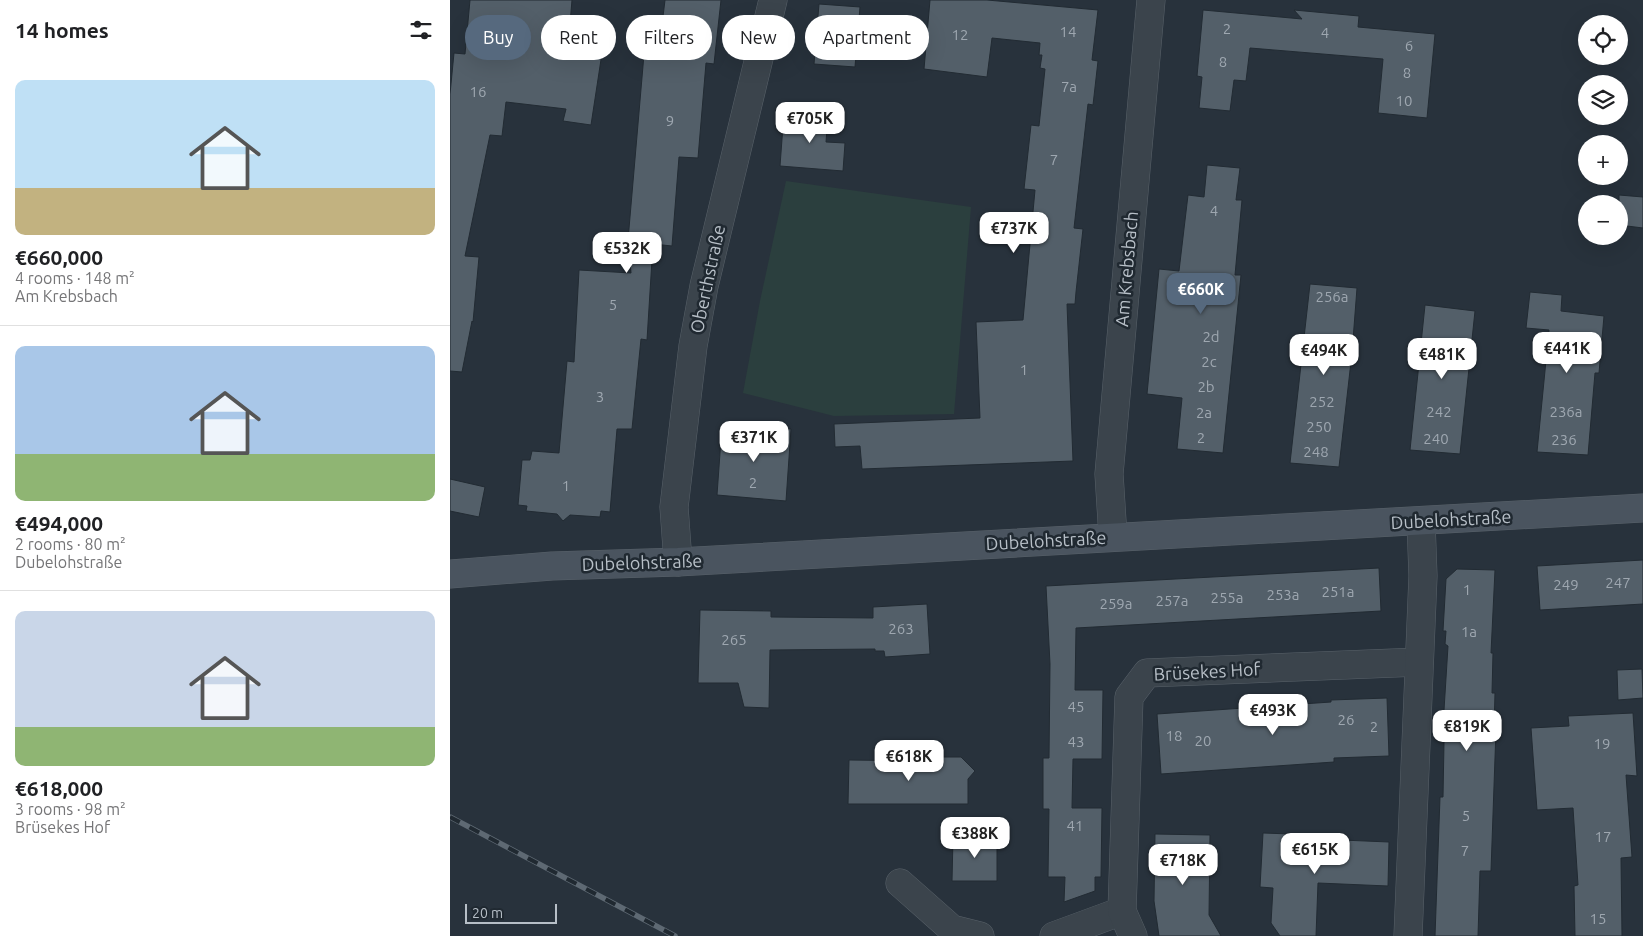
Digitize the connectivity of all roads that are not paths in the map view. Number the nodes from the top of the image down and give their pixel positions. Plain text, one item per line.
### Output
1 (773, 0) edge
2 (1151, 0) edge
3 (1643, 508) edge
4 (1421, 522) junction
5 (1113, 537) junction
6 (678, 562) junction
7 (450, 574) edge
8 (1419, 662) junction
9 (900, 883) dead end
10 (1122, 910) junction
11 (980, 936) edge
12 (1054, 936) edge
13 (1133, 936) edge
14 (1408, 936) edge

1 - 6 street, Oberthstraße
2 - 5 street, Am Krebsbach
3 - 4 main road, Dubelohstraße
4 - 5 main road, Dubelohstraße
4 - 8 street
5 - 6 main road, Dubelohstraße
6 - 7 main road, Dubelohstraße
8 - 10 street, Brüsekes Hof
8 - 14 street
9 - 11 street
10 - 12 street
10 - 13 street, Brüsekes Hof

